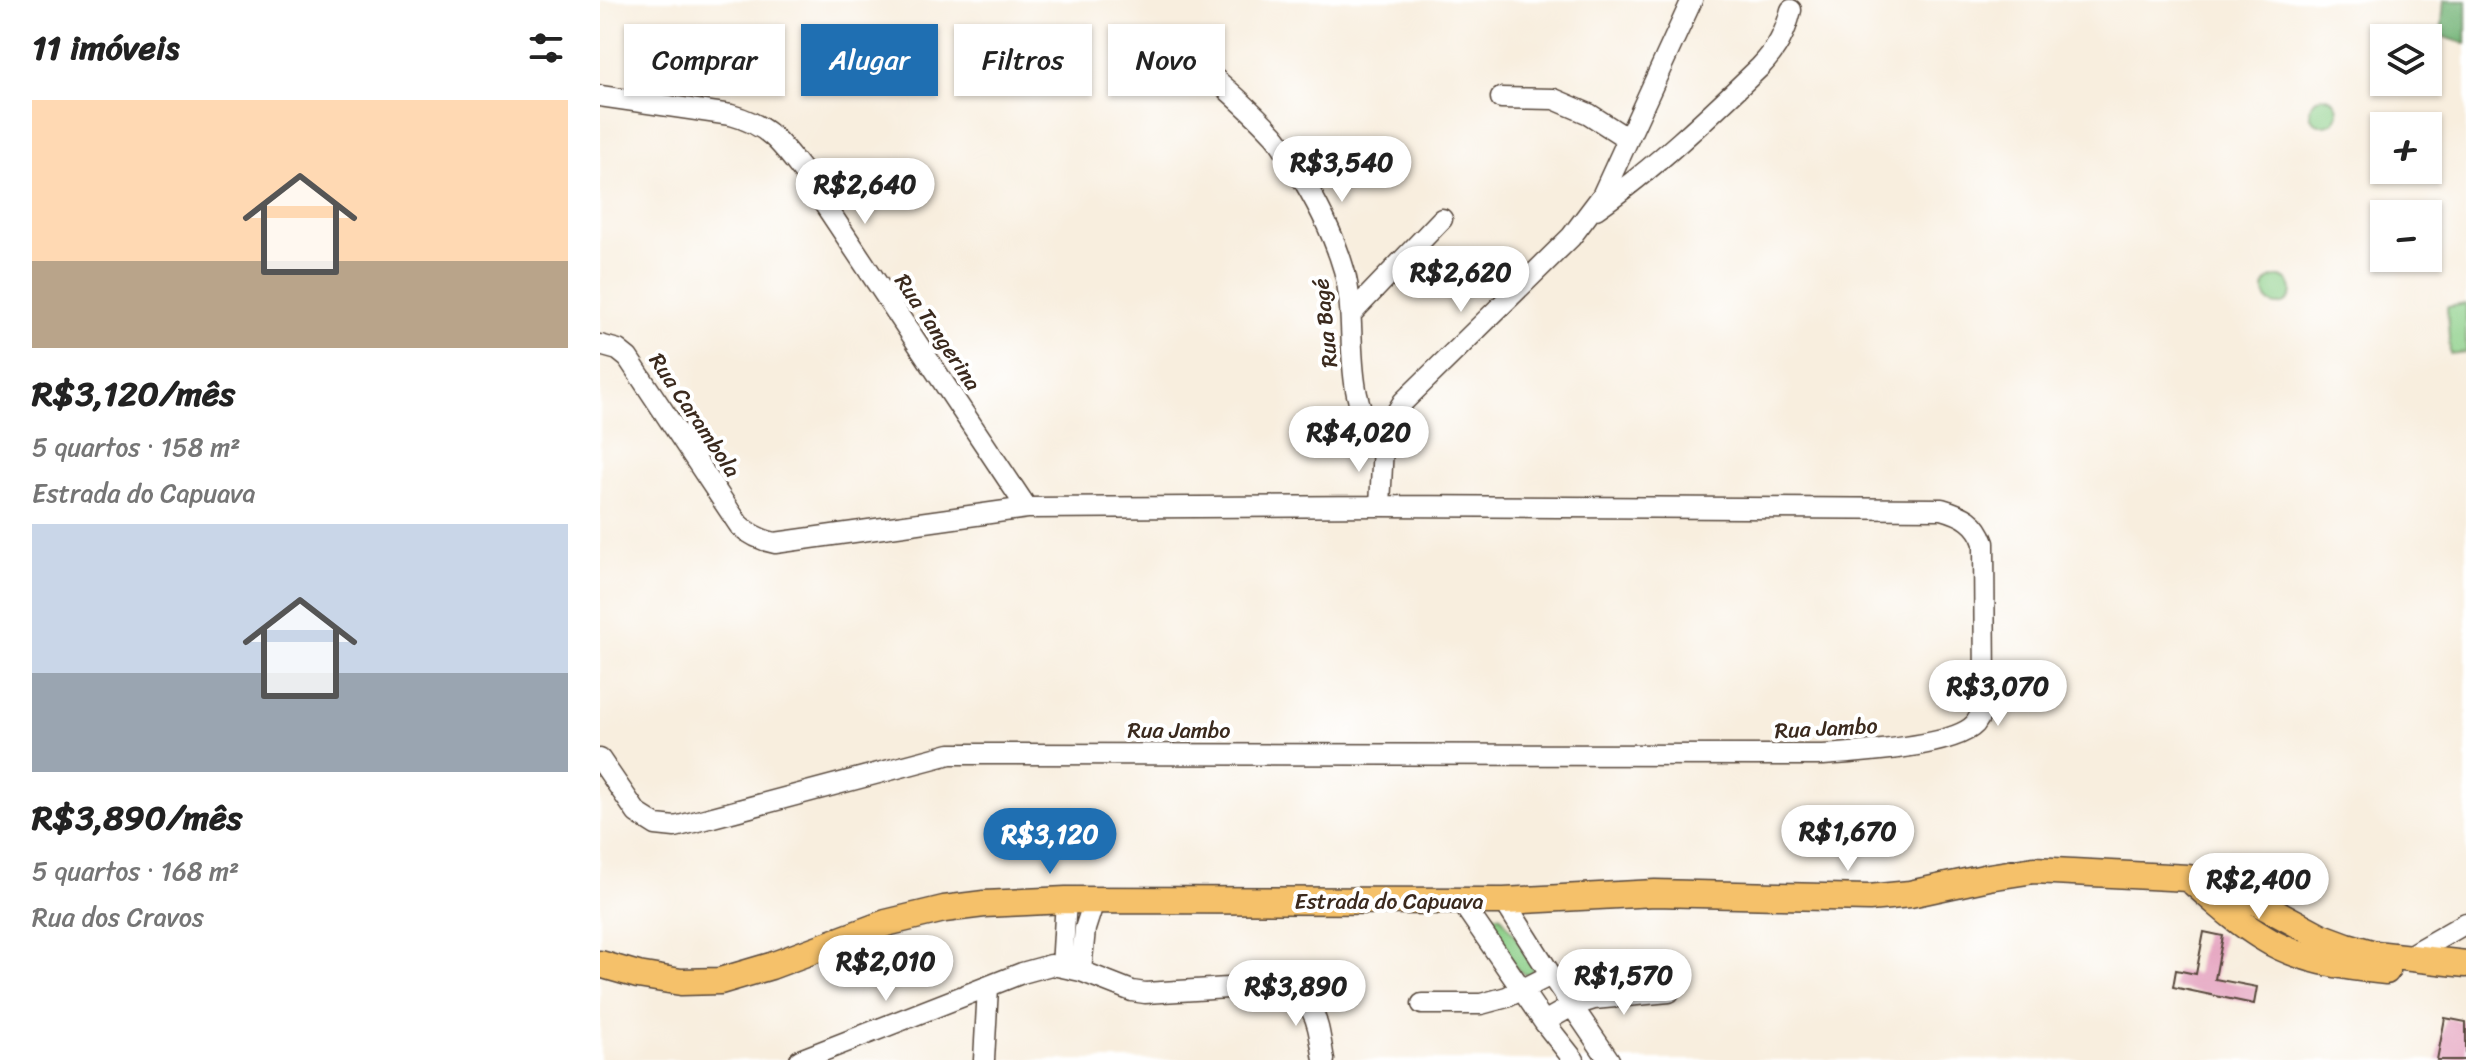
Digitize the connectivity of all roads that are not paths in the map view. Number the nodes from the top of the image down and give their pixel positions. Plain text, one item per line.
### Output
1 (1692, 0) edge
2 (1791, 10) dead end
3 (1225, 90) edge
4 (600, 96) edge
5 (1501, 98) dead end
6 (1628, 139) junction
7 (1593, 211) junction
8 (1442, 219) dead end
9 (1351, 314) junction
10 (600, 345) edge
11 (1383, 445) junction
12 (1380, 506) junction
13 (1027, 508) junction
14 (739, 525) joint
15 (600, 759) edge
16 (2188, 878) junction
17 (1066, 900) junction
18 (1094, 901) junction
19 (1461, 901) junction
20 (1504, 901) junction
21 (2465, 923) edge
22 (2296, 924) junction
23 (2283, 948) junction
24 (2405, 958) junction
25 (600, 964) edge
26 (2466, 964) edge
27 (1071, 969) junction
28 (1551, 975) junction
29 (2466, 980) edge
30 (988, 987) junction
31 (1522, 990) junction
32 (1669, 992) dead end
33 (1422, 1004) dead end
34 (1572, 1006) junction
35 (1544, 1022) junction
36 (1588, 1030) junction
37 (1568, 1053) edge
38 (800, 1060) edge
39 (984, 1060) edge
40 (1324, 1060) edge
41 (1609, 1060) edge

1 - 6 street
2 - 7 street
3 - 9 street, Rua Bagé
4 - 13 street, Rua Tangerina
5 - 6 street
6 - 7 street
7 - 11 street
8 - 9 street
9 - 11 street, Rua Bagé
10 - 14 street, Rua Carambola
11 - 12 street
12 - 13 street, Rua Jambo
12 - 15 street, Rua Jambo
13 - 14 street, Rua Jambo
16 - 20 main road, Estrada do Capuava
16 - 22 main road, Estrada do Capuava
16 - 23 main road
17 - 18 main road, Estrada do Capuava
17 - 25 main road, Estrada do Capuava
17 - 27 street
18 - 19 main road, Estrada do Capuava
18 - 27 street
19 - 20 main road, Estrada do Capuava
19 - 31 street
20 - 28 street
21 - 24 street
22 - 23 main road
22 - 24 main road, Estrada do Capuava
23 - 29 main road
24 - 26 main road, Estrada do Capuava
27 - 30 street
27 - 40 street
28 - 31 street
28 - 34 street
30 - 38 street
30 - 39 street
31 - 33 street
31 - 35 street
32 - 34 street
34 - 35 street
34 - 36 street
35 - 37 street
36 - 37 street
36 - 41 street

